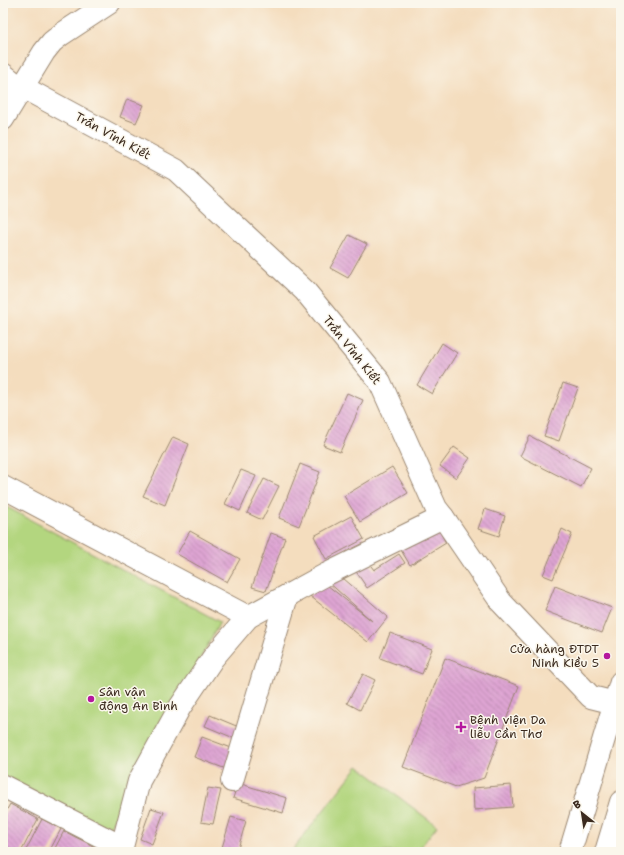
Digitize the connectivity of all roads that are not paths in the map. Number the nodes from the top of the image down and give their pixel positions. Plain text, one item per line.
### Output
1 (109, 3) edge
2 (3, 74) edge
3 (23, 87) junction
4 (3, 119) edge
5 (3, 487) edge
6 (443, 517) junction
7 (287, 596) junction
8 (248, 617) junction
9 (618, 692) edge
10 (232, 781) dead end
11 (3, 786) edge
12 (621, 802) edge
13 (122, 849) edge
14 (570, 852) edge
15 (606, 852) edge

1 - 3 main road
2 - 3 main road, Trần Vĩnh Kiết
3 - 4 main road
3 - 6 main road, Trần Vĩnh Kiết
5 - 8 main road
6 - 7 main road
6 - 9 main road, Trần Vĩnh Kiết
7 - 8 main road
7 - 10 main road
8 - 13 main road
9 - 14 main road
11 - 13 main road
12 - 15 main road

